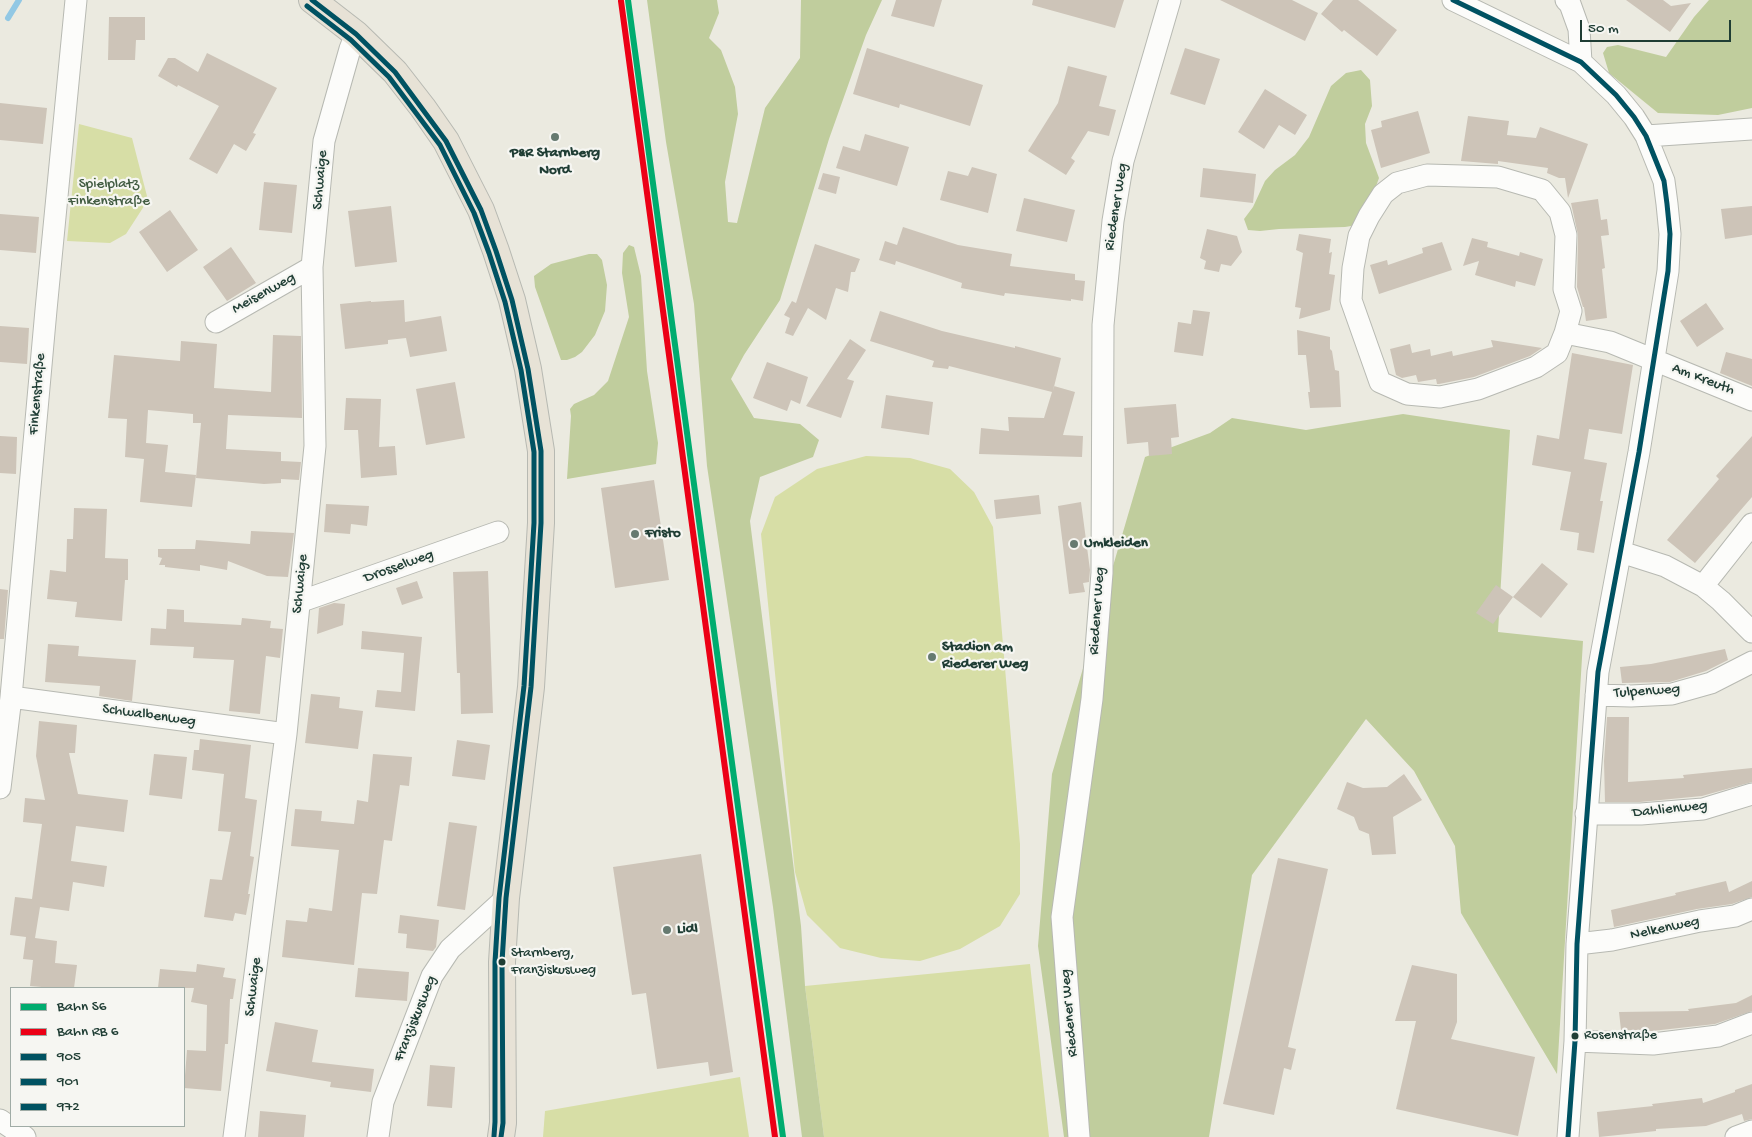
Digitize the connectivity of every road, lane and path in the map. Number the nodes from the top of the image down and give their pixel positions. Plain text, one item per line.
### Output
1 (76, 0) edge
2 (312, 0) edge
3 (1170, 0) edge
4 (1453, 0) edge
5 (1566, 0) edge
6 (356, 34) junction
7 (1581, 62) junction
8 (1752, 129) edge
9 (1646, 136) junction
10 (312, 267) junction
11 (216, 322) dead end
12 (1565, 333) junction
13 (1654, 362) junction
14 (1752, 400) edge
15 (1752, 524) edge
16 (498, 532) dead end
17 (1621, 552) junction
18 (1703, 586) junction
19 (299, 602) junction
20 (1752, 632) edge
21 (1752, 662) edge
22 (1596, 695) junction
23 (12, 698) junction
24 (286, 734) junction
25 (0, 788) edge
26 (1752, 794) edge
27 (1586, 814) junction
28 (506, 898) junction
29 (1752, 909) edge
30 (1577, 944) junction
31 (1752, 1023) edge
32 (1575, 1042) junction
33 (10, 1127) edge
34 (1752, 1131) edge
35 (25, 1137) edge
36 (234, 1137) edge
37 (378, 1137) edge
38 (502, 1137) edge
39 (1080, 1137) edge
40 (1568, 1137) edge
41 (1736, 1137) edge

1 - 23 street, Finkenstraße
2 - 6 main road
3 - 39 street, Riedener Weg
4 - 7 street
5 - 7 street
6 - 10 street, Schwaige
6 - 28 main road
7 - 9 street
8 - 9 street
9 - 13 street
10 - 11 street, Meisenweg
10 - 19 street, Schwaige
12 - 12 street
12 - 13 street, Am Kreuth
13 - 14 street, Am Kreuth
13 - 17 street
15 - 18 street
16 - 19 street, Drosselweg
17 - 18 street
17 - 22 street
18 - 20 street
19 - 24 street, Schwaige
21 - 22 street, Tulpenweg
22 - 27 street
23 - 24 street, Schwalbenweg
23 - 25 street, Finkenstraße
24 - 36 street, Schwaige
26 - 27 street, Dahlienweg
27 - 30 street
28 - 37 street, Franziskusweg
28 - 38 main road
29 - 30 street, Nelkenweg
30 - 32 street
31 - 32 street
32 - 40 street
33 - 35 street
34 - 41 street

